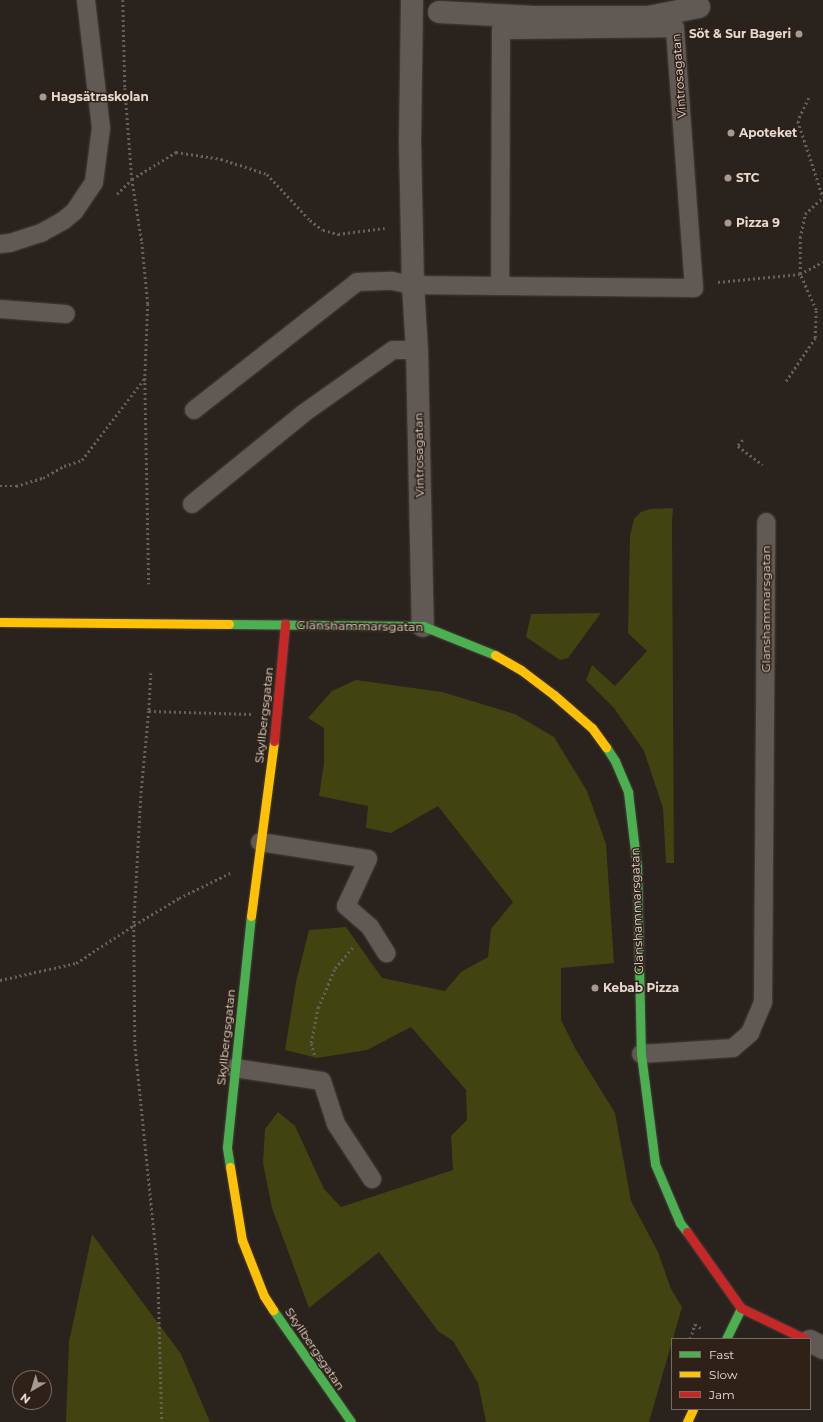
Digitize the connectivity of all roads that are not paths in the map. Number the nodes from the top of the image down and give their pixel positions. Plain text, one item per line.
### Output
1 (86, 0) edge
2 (412, 0) edge
3 (699, 3) edge
4 (439, 12) dead end
5 (675, 28) junction
6 (0, 244) edge
7 (413, 285) junction
8 (500, 286) junction
9 (0, 309) edge
10 (66, 314) dead end
11 (417, 350) junction
12 (194, 410) dead end
13 (192, 504) dead end
14 (766, 522) dead end
15 (0, 622) edge
16 (285, 624) junction
17 (423, 626) junction
18 (260, 842) junction
19 (386, 952) dead end
20 (641, 1054) junction
21 (234, 1068) junction
22 (372, 1179) dead end
23 (741, 1308) junction
24 (726, 1338) edge
25 (803, 1338) edge
26 (811, 1342) edge
27 (823, 1348) edge
28 (693, 1410) edge
29 (351, 1422) edge
30 (687, 1422) edge

1 - 6 lane
2 - 7 street, Vintrosagatan
3 - 4 street
3 - 5 street
5 - 8 lane, Vintrosagatan
5 - 8 lane, Vintrosagatan
7 - 8 lane, Vintrosagatan
7 - 11 street, Vintrosagatan
7 - 12 lane, Vintrosagatan
9 - 10 lane
11 - 13 lane
11 - 17 street, Vintrosagatan
14 - 20 lane, Glanshammarsgatan
15 - 16 street, Glanshammarsgatan
16 - 17 street, Glanshammarsgatan
16 - 18 street, Skyllbergsgatan
17 - 20 street, Glanshammarsgatan
18 - 19 lane
18 - 21 street, Skyllbergsgatan
20 - 23 street, Glanshammarsgatan
21 - 22 lane
21 - 29 street, Skyllbergsgatan
23 - 24 street
23 - 25 street, Glanshammarsgatan
26 - 27 street
28 - 30 street

